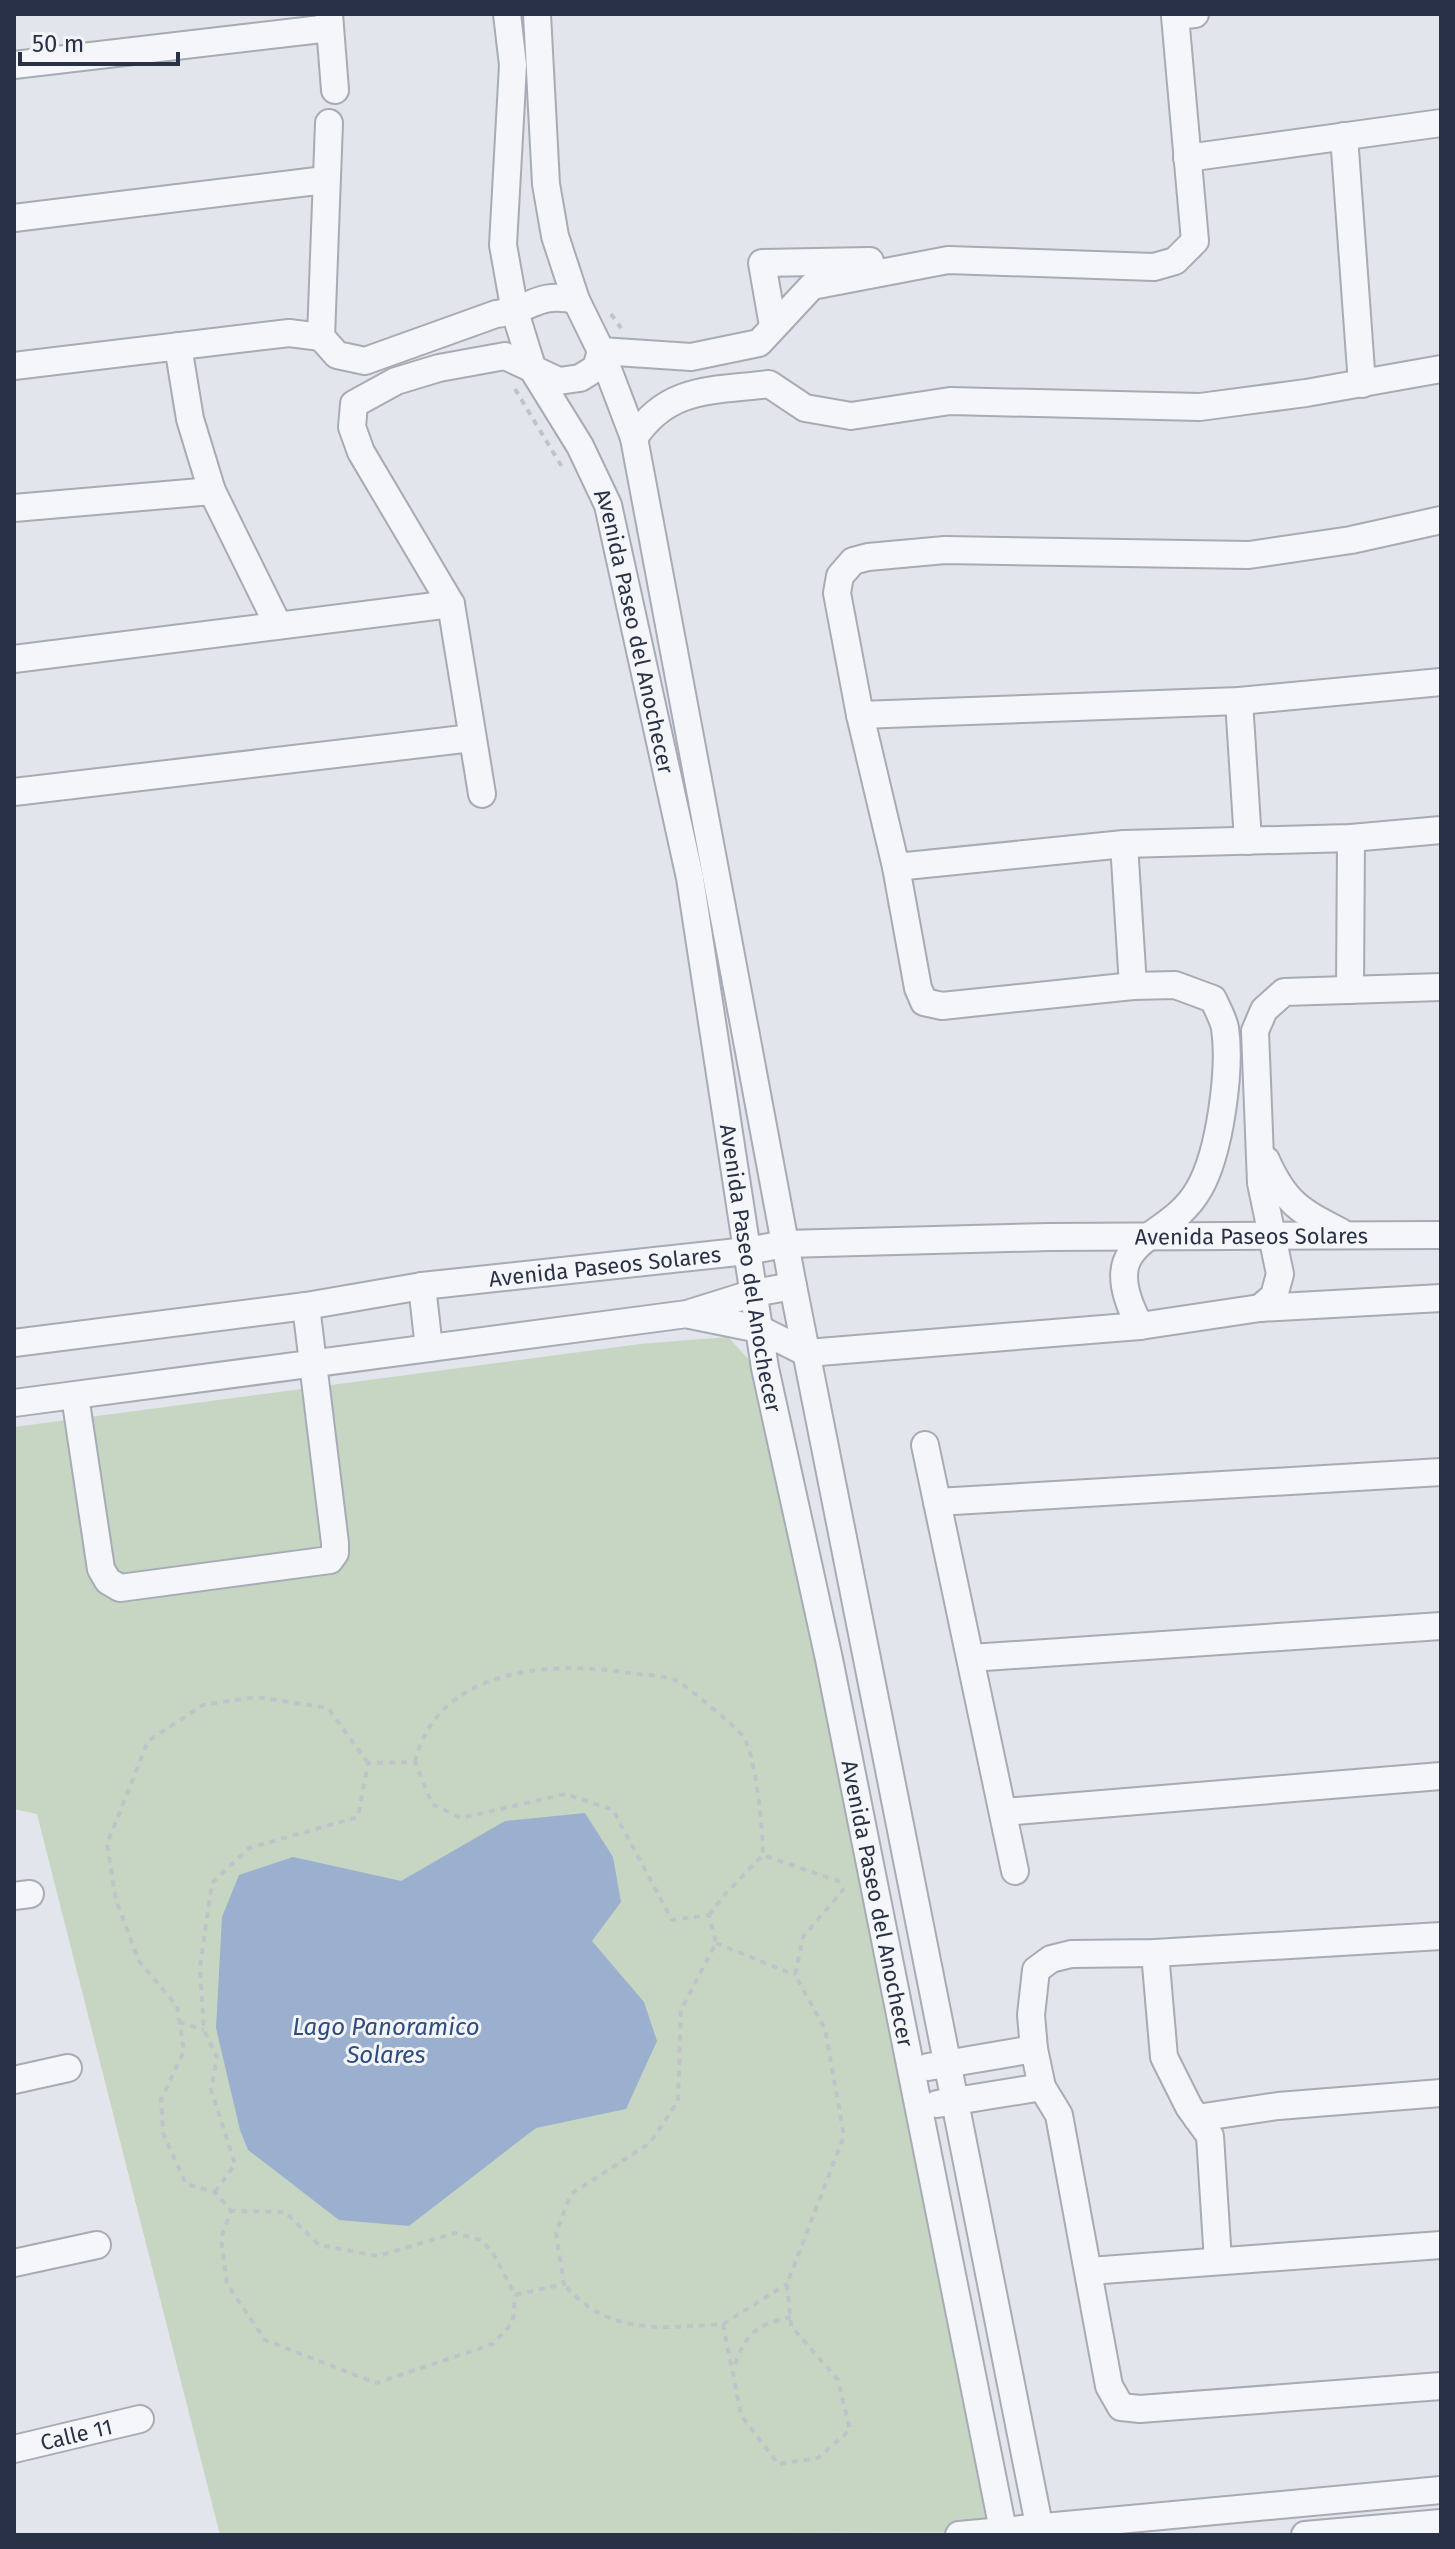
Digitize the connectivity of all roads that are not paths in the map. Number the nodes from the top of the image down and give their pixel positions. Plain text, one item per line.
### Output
1 (507, 14) edge
2 (537, 14) edge
3 (1195, 14) edge
4 (329, 21) edge
5 (14, 65) edge
6 (335, 90) dead end
7 (329, 123) dead end
8 (1441, 123) edge
9 (1344, 136) junction
10 (1187, 158) junction
11 (325, 180) junction
12 (14, 218) edge
13 (948, 260) junction
14 (576, 300) junction
15 (515, 312) junction
16 (766, 335) junction
17 (321, 337) junction
18 (425, 338) junction
19 (178, 346) junction
20 (601, 351) junction
21 (14, 366) edge
22 (439, 368) junction
23 (1441, 369) edge
24 (533, 370) junction
25 (769, 384) junction
26 (1362, 384) junction
27 (634, 438) junction
28 (212, 491) junction
29 (14, 508) edge
30 (1441, 520) edge
31 (451, 604) junction
32 (278, 625) junction
33 (14, 659) edge
34 (1441, 682) edge
35 (1239, 701) junction
36 (860, 715) junction
37 (472, 738) junction
38 (14, 792) edge
39 (482, 794) dead end
40 (1441, 830) edge
41 (1351, 838) junction
42 (1248, 841) junction
43 (1124, 844) junction
44 (896, 867) junction
45 (1133, 986) junction
46 (1441, 987) edge
47 (1350, 990) junction
48 (1261, 1147) junction
49 (1344, 1234) junction
50 (1441, 1235) edge
51 (1271, 1236) junction
52 (1143, 1237) junction
53 (785, 1244) junction
54 (747, 1251) junction
55 (422, 1286) junction
56 (793, 1286) junction
57 (754, 1293) junction
58 (1441, 1298) edge
59 (306, 1306) junction
60 (1260, 1308) junction
61 (687, 1314) junction
62 (1140, 1326) junction
63 (759, 1329) junction
64 (14, 1343) edge
65 (429, 1348) junction
66 (807, 1353) junction
67 (313, 1364) junction
68 (75, 1396) junction
69 (14, 1403) edge
70 (925, 1445) dead end
71 (1441, 1472) edge
72 (937, 1502) junction
73 (1441, 1626) edge
74 (971, 1658) junction
75 (1441, 1776) edge
76 (1003, 1812) junction
77 (1015, 1871) dead end
78 (1441, 1936) edge
79 (1155, 1953) junction
80 (1034, 2049) junction
81 (945, 2063) junction
82 (68, 2068) dead end
83 (910, 2071) junction
84 (14, 2080) edge
85 (1042, 2087) junction
86 (1441, 2093) edge
87 (952, 2102) junction
88 (918, 2106) junction
89 (1197, 2118) junction
90 (97, 2245) dead end
91 (1441, 2245) edge
92 (1218, 2261) junction
93 (14, 2263) edge
94 (1089, 2271) junction
95 (1441, 2386) edge
96 (140, 2419) dead end
97 (14, 2449) edge
98 (1441, 2490) edge
99 (1441, 2523) edge
100 (1041, 2531) edge
101 (1004, 2534) edge
102 (959, 2535) edge
103 (1305, 2535) edge

1 - 15 street, Avenida Paseo del Anochecer
2 - 14 street, Avenida Paseo del Anochecer
3 - 10 street
4 - 5 street
4 - 6 street
7 - 11 street
8 - 9 street
9 - 10 street
9 - 26 street
10 - 13 street
11 - 12 street
11 - 17 street
13 - 16 street
13 - 16 street
14 - 15 street
14 - 20 street, Avenida Paseo del Anochecer
15 - 18 street
15 - 24 street, Avenida Paseo del Anochecer
16 - 20 street
16 - 25 street
17 - 18 street
17 - 19 street
18 - 22 street
19 - 21 street
19 - 28 street
20 - 24 street
20 - 27 street, Avenida Paseo del Anochecer
22 - 24 street
22 - 31 street
23 - 26 street
24 - 54 street, Avenida Paseo del Anochecer
25 - 26 street
25 - 27 street
27 - 53 street, Avenida Paseo del Anochecer
28 - 29 street
28 - 32 street
30 - 36 street
31 - 32 street
31 - 37 street
32 - 33 street
34 - 35 street
35 - 36 street
35 - 42 street
36 - 44 street
37 - 38 street
37 - 39 street
40 - 41 street
41 - 42 street
41 - 47 street
42 - 43 street
43 - 44 street
43 - 45 street
44 - 45 street
45 - 52 street
46 - 47 street
47 - 48 street
48 - 49 street
48 - 51 street
49 - 50 street, Avenida Paseos Solares
49 - 51 street, Avenida Paseos Solares
51 - 52 street, Avenida Paseos Solares
51 - 60 street
52 - 53 street, Avenida Paseos Solares
52 - 62 street
53 - 54 street, Avenida Paseos Solares
53 - 56 street, Avenida Paseo del Anochecer
54 - 55 street, Avenida Paseos Solares
54 - 57 street, Avenida Paseo del Anochecer
55 - 59 street, Avenida Paseos Solares
55 - 65 street
56 - 57 street
56 - 66 street, Avenida Paseo del Anochecer
57 - 61 street
57 - 63 street, Avenida Paseo del Anochecer
58 - 60 street
59 - 64 street, Avenida Paseos Solares
59 - 67 street
60 - 62 street
61 - 63 street
61 - 65 street
62 - 66 street
63 - 66 street
63 - 83 street, Avenida Paseo del Anochecer
65 - 67 street
66 - 81 street, Avenida Paseo del Anochecer
67 - 68 street
67 - 68 street
68 - 69 street
70 - 72 street
71 - 72 street
72 - 74 street
73 - 74 street
74 - 76 street
75 - 76 street
76 - 77 street
78 - 79 street
79 - 80 street
79 - 89 street
80 - 81 street
80 - 85 street
81 - 83 street
81 - 87 street, Avenida Paseo del Anochecer
82 - 84 street
83 - 88 street, Avenida Paseo del Anochecer
85 - 87 street
85 - 94 street
86 - 89 street
87 - 88 street
87 - 100 street, Avenida Paseo del Anochecer
88 - 101 street, Avenida Paseo del Anochecer
89 - 92 street
90 - 93 street
91 - 92 street
92 - 94 street
94 - 95 street
96 - 97 street, Calle 11
98 - 100 street
99 - 103 street
100 - 101 street
101 - 102 street

